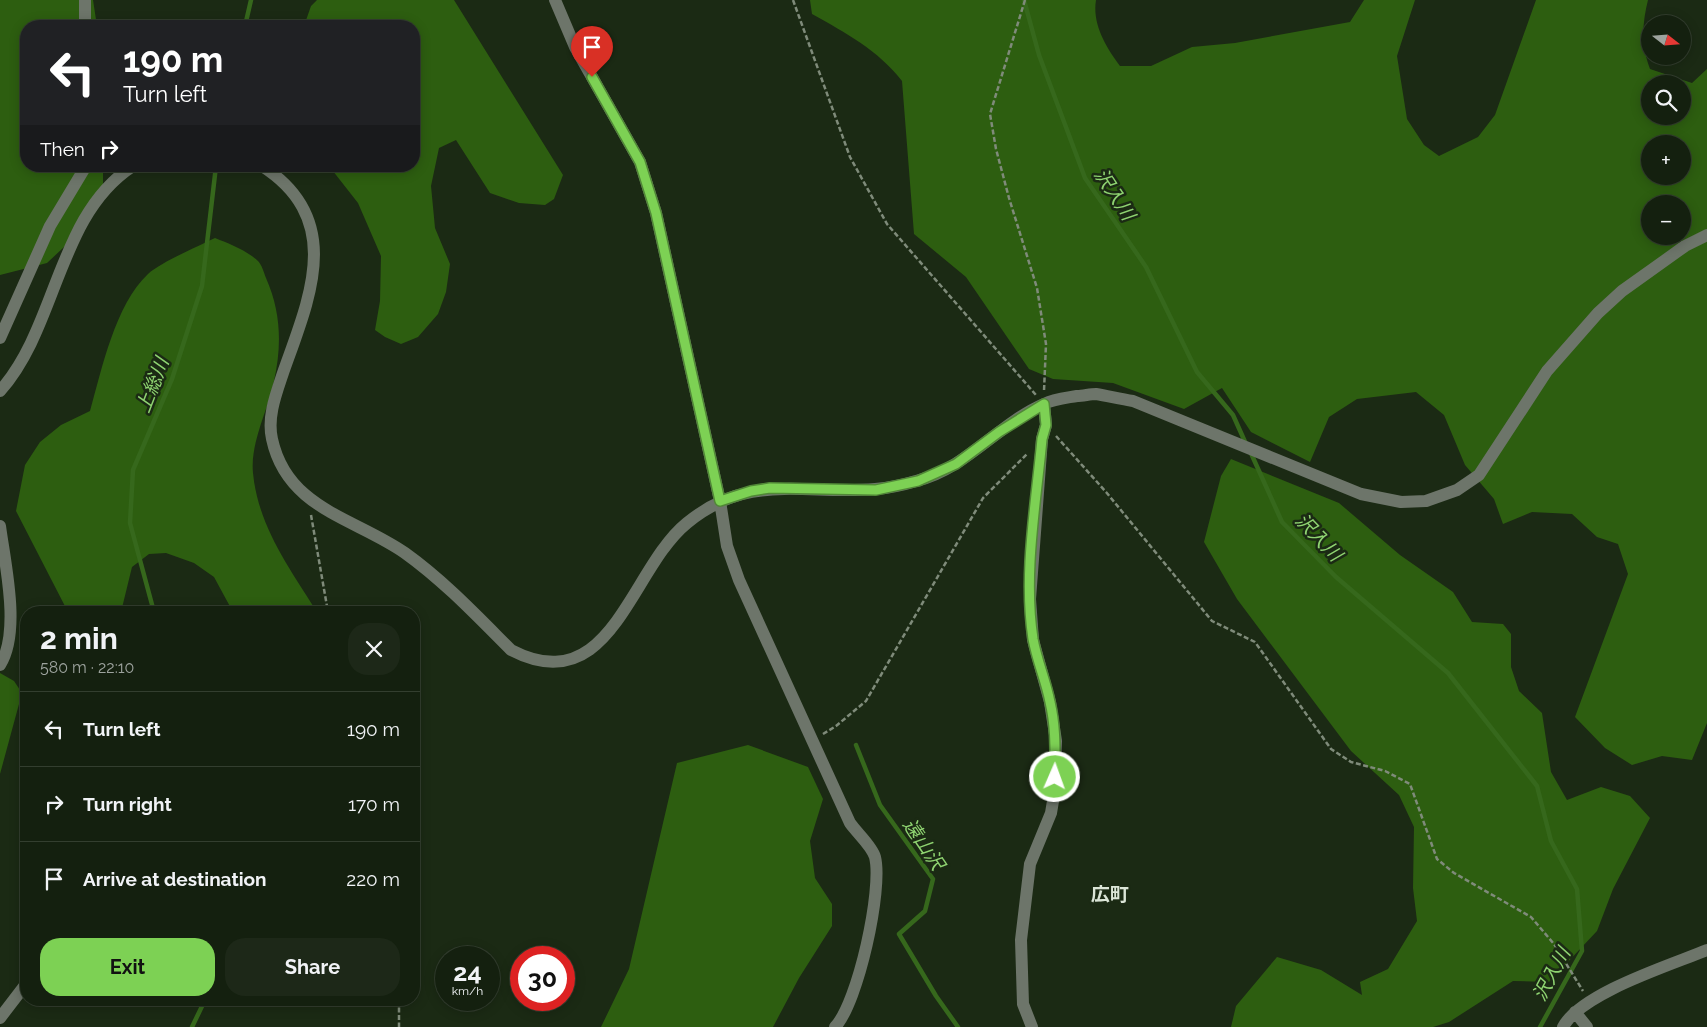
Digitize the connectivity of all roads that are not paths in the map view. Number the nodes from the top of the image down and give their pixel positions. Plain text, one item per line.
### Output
1 (85, 0) edge
2 (555, 0) edge
3 (85, 20) edge
4 (82, 172) edge
5 (124, 172) edge
6 (271, 172) edge
7 (1707, 235) edge
8 (0, 338) edge
9 (0, 391) edge
10 (1044, 404) junction
11 (720, 501) junction
12 (0, 526) edge
13 (0, 665) edge
14 (1707, 950) edge
15 (20, 992) edge
16 (1575, 1012) junction
17 (0, 1018) edge
18 (836, 1027) edge
19 (1032, 1027) edge
20 (1563, 1027) edge
21 (1587, 1027) edge

1 - 3 street
2 - 11 street
4 - 8 street
5 - 9 street
6 - 11 street
7 - 10 street
10 - 11 street
10 - 19 street
11 - 18 street
12 - 13 street
14 - 16 street
15 - 17 street
16 - 20 street
16 - 21 street

